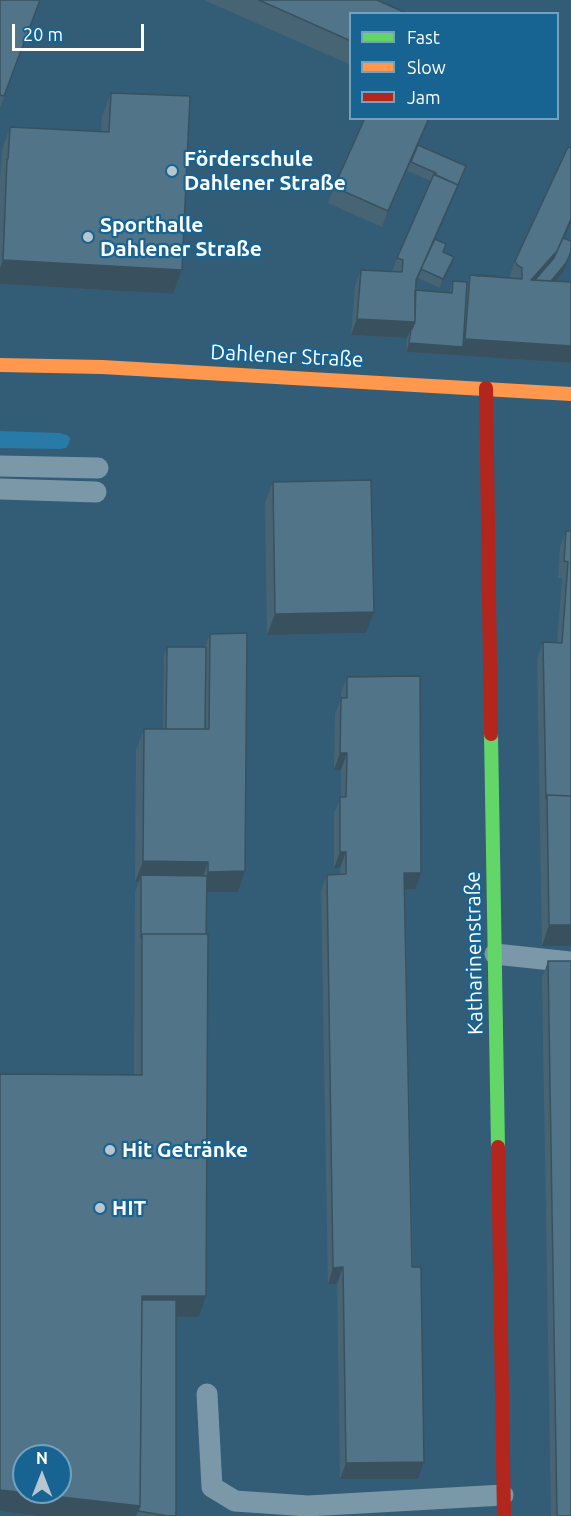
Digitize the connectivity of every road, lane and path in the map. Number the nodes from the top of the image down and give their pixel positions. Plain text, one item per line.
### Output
1 (0, 366) edge
2 (486, 388) junction
3 (571, 394) edge
4 (0, 466) edge
5 (98, 468) dead end
6 (0, 489) edge
7 (96, 492) dead end
8 (495, 954) junction
9 (571, 962) edge
10 (207, 1394) dead end
11 (504, 1506) edge

1 - 2 street, Dahlener Straße
2 - 3 street, Dahlener Straße
2 - 8 street, Katharinenstraße
4 - 5 lane
6 - 7 lane
8 - 9 lane
8 - 11 street, Katharinenstraße
10 - 11 lane

